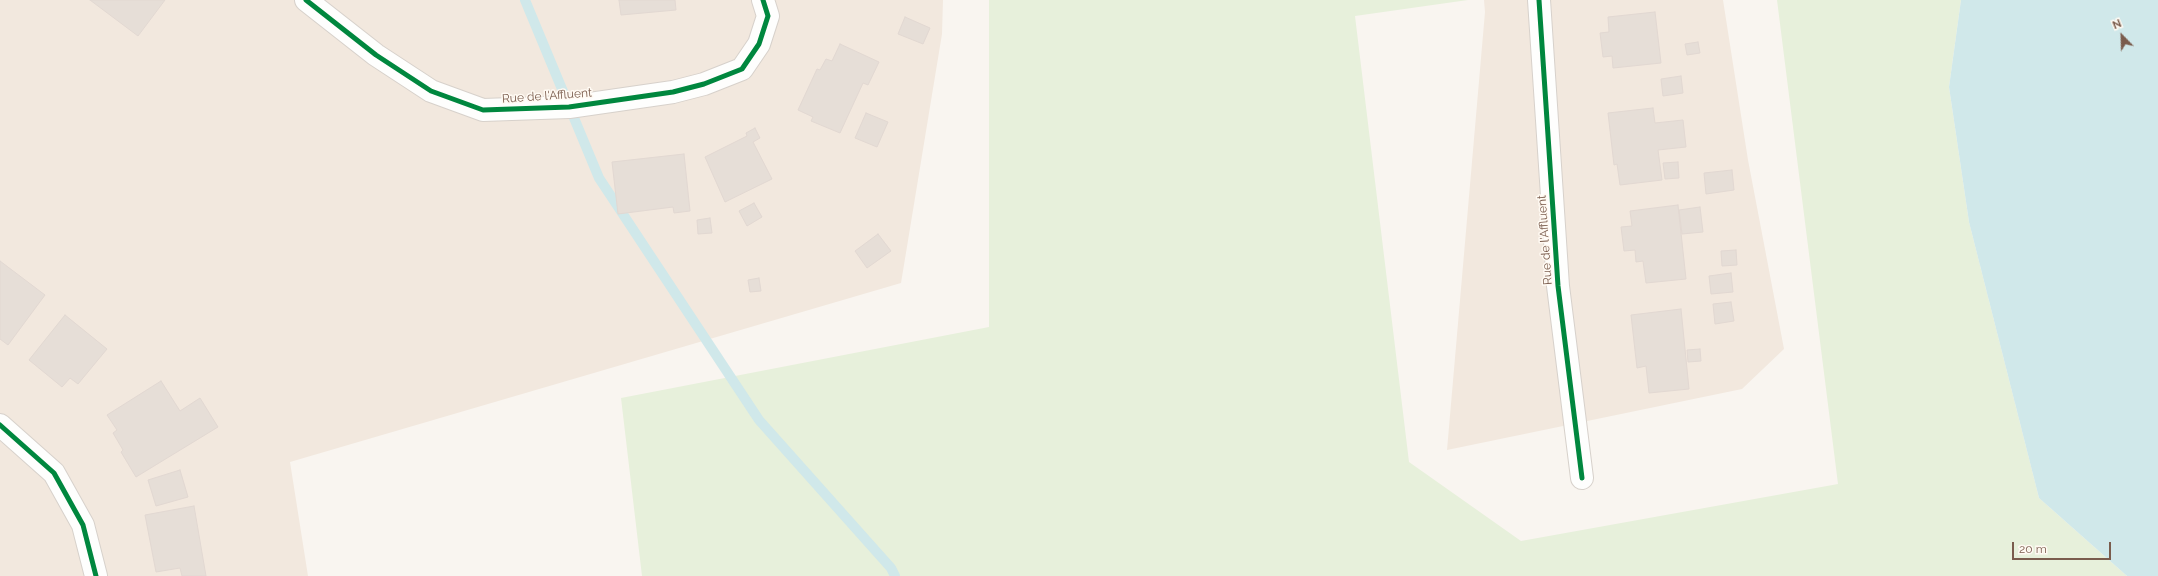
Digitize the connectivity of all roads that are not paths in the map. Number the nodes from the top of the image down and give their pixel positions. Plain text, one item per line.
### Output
1 (306, 0) edge
2 (763, 0) edge
3 (1539, 0) edge
4 (0, 425) edge
5 (1582, 478) dead end
6 (96, 576) edge

1 - 2 street, Rue de l'Affluent
3 - 5 street, Rue de l'Affluent
4 - 6 street

